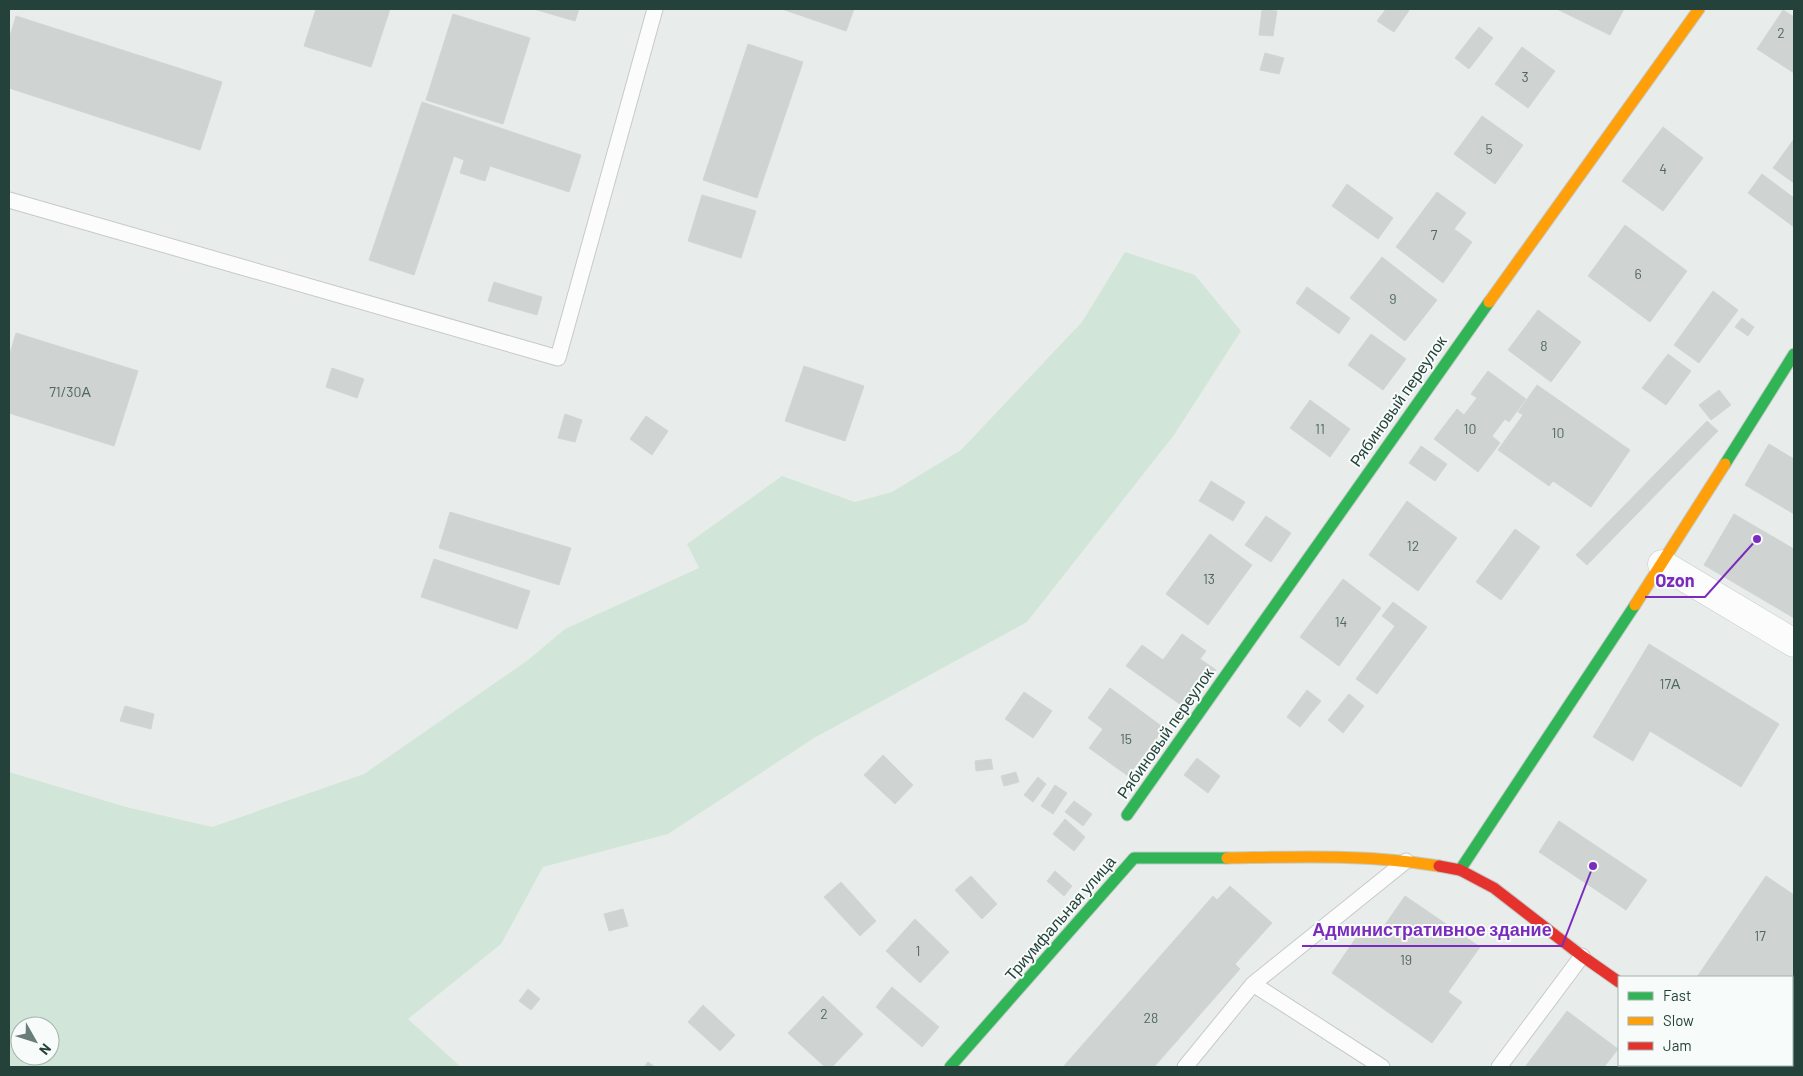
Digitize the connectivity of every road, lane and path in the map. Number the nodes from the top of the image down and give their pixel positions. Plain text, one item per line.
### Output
1 (655, 9) edge
2 (1699, 9) edge
3 (9, 200) edge
4 (1794, 354) edge
5 (1662, 564) junction
6 (1794, 643) edge
7 (1127, 815) dead end
8 (1407, 861) junction
9 (1460, 870) junction
10 (1582, 956) junction
11 (1618, 981) edge
12 (1253, 984) junction
13 (950, 1067) edge
14 (1185, 1067) edge
15 (1382, 1067) edge
16 (1499, 1067) edge

1 - 3 lane
2 - 7 street, Рябиновый переулок
4 - 5 street
5 - 6 street
5 - 9 street
8 - 9 street, Триумфальная улица
8 - 12 lane
8 - 13 street, Триумфальная улица
9 - 10 street, Триумфальная улица
10 - 11 street, Триумфальная улица
10 - 16 lane
12 - 14 lane
12 - 15 lane

